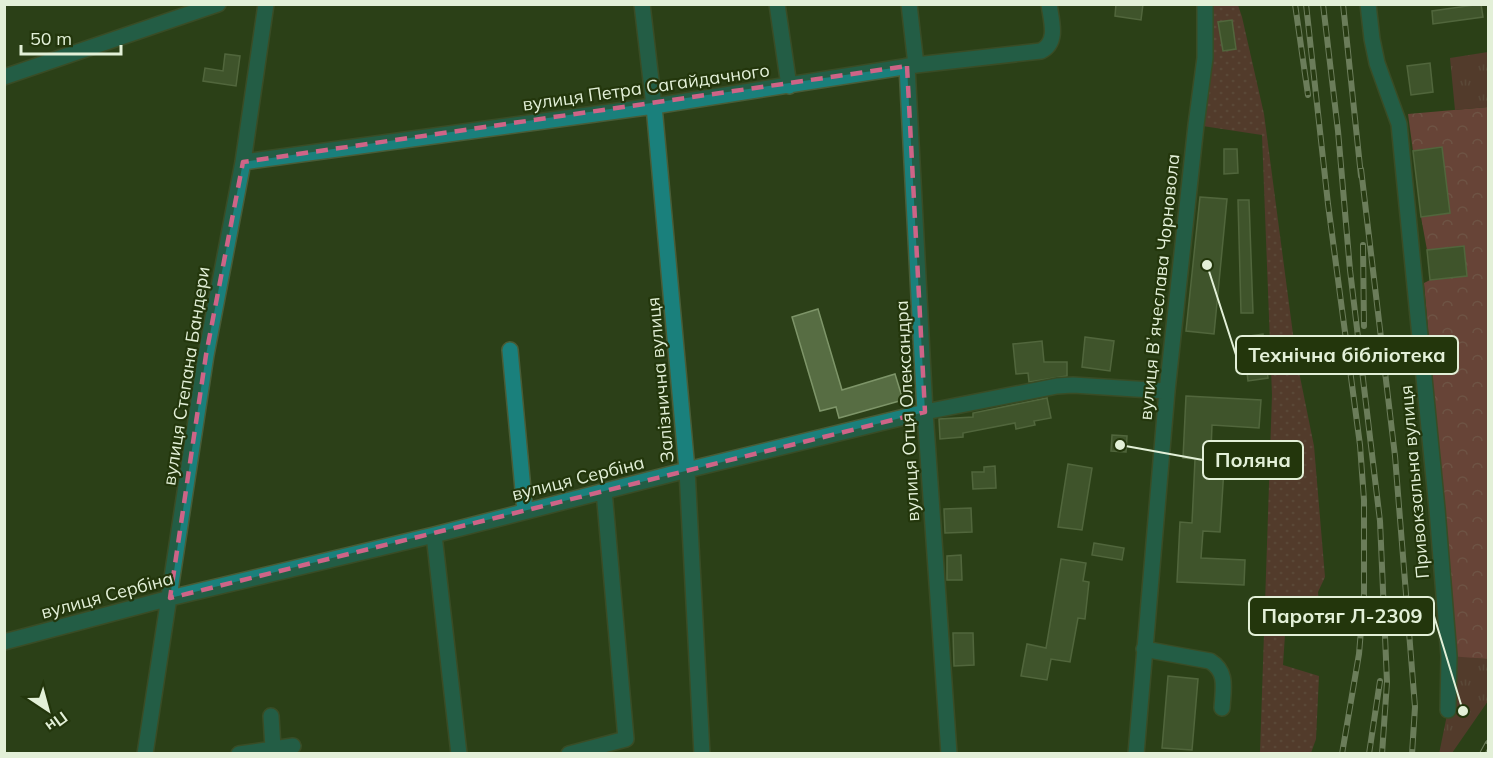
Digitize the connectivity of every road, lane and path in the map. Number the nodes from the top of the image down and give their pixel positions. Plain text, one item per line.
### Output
1 (218, 4) edge
2 (266, 4) edge
3 (642, 4) edge
4 (777, 4) edge
5 (909, 4) edge
6 (1049, 4) edge
7 (1205, 4) edge
8 (1368, 4) edge
9 (912, 65) junction
10 (4, 77) edge
11 (789, 86) junction
12 (654, 106) junction
13 (243, 162) junction
14 (510, 350) dead end
15 (1167, 391) junction
16 (926, 412) junction
17 (687, 470) junction
18 (604, 491) junction
19 (525, 511) junction
20 (434, 535) junction
21 (170, 598) junction
22 (4, 642) edge
23 (1144, 649) junction
24 (1222, 708) dead end
25 (1448, 710) dead end
26 (271, 716) dead end
27 (293, 746) dead end
28 (273, 748) junction
29 (145, 753) edge
30 (239, 753) edge
31 (459, 753) edge
32 (569, 753) edge
33 (702, 753) edge
34 (949, 753) edge
35 (1136, 753) edge

1 - 10 street
2 - 13 street, вулиця Степана Бандери
3 - 12 street, Залізнична вулиця
4 - 11 street
5 - 9 street, вулиця Отця Олександра
6 - 9 street, вулиця Петра Сагайдачного
7 - 15 street, вулиця Вʼячеслава Чорновола
8 - 25 street, Привокзальна вулиця
9 - 11 street, вулиця Петра Сагайдачного
9 - 16 street, вулиця Отця Олександра
11 - 12 street, вулиця Петра Сагайдачного
12 - 13 street, вулиця Петра Сагайдачного
12 - 17 street, Залізнична вулиця
13 - 21 street, вулиця Степана Бандери
14 - 19 street
15 - 16 street, вулиця Сербіна
15 - 23 street, вулиця Вʼячеслава Чорновола
16 - 17 street, вулиця Сербіна
16 - 34 street, вулиця Отця Олександра
17 - 18 street, вулиця Сербіна
17 - 33 street, Залізнична вулиця
18 - 19 street, вулиця Сербіна
18 - 32 street
19 - 20 street, вулиця Сербіна
20 - 21 street, вулиця Сербіна
20 - 31 street
21 - 22 street, вулиця Сербіна
21 - 29 street, вулиця Степана Бандери
23 - 24 street
23 - 35 street, вулиця Вʼячеслава Чорновола
26 - 28 street
27 - 28 street
28 - 30 street

